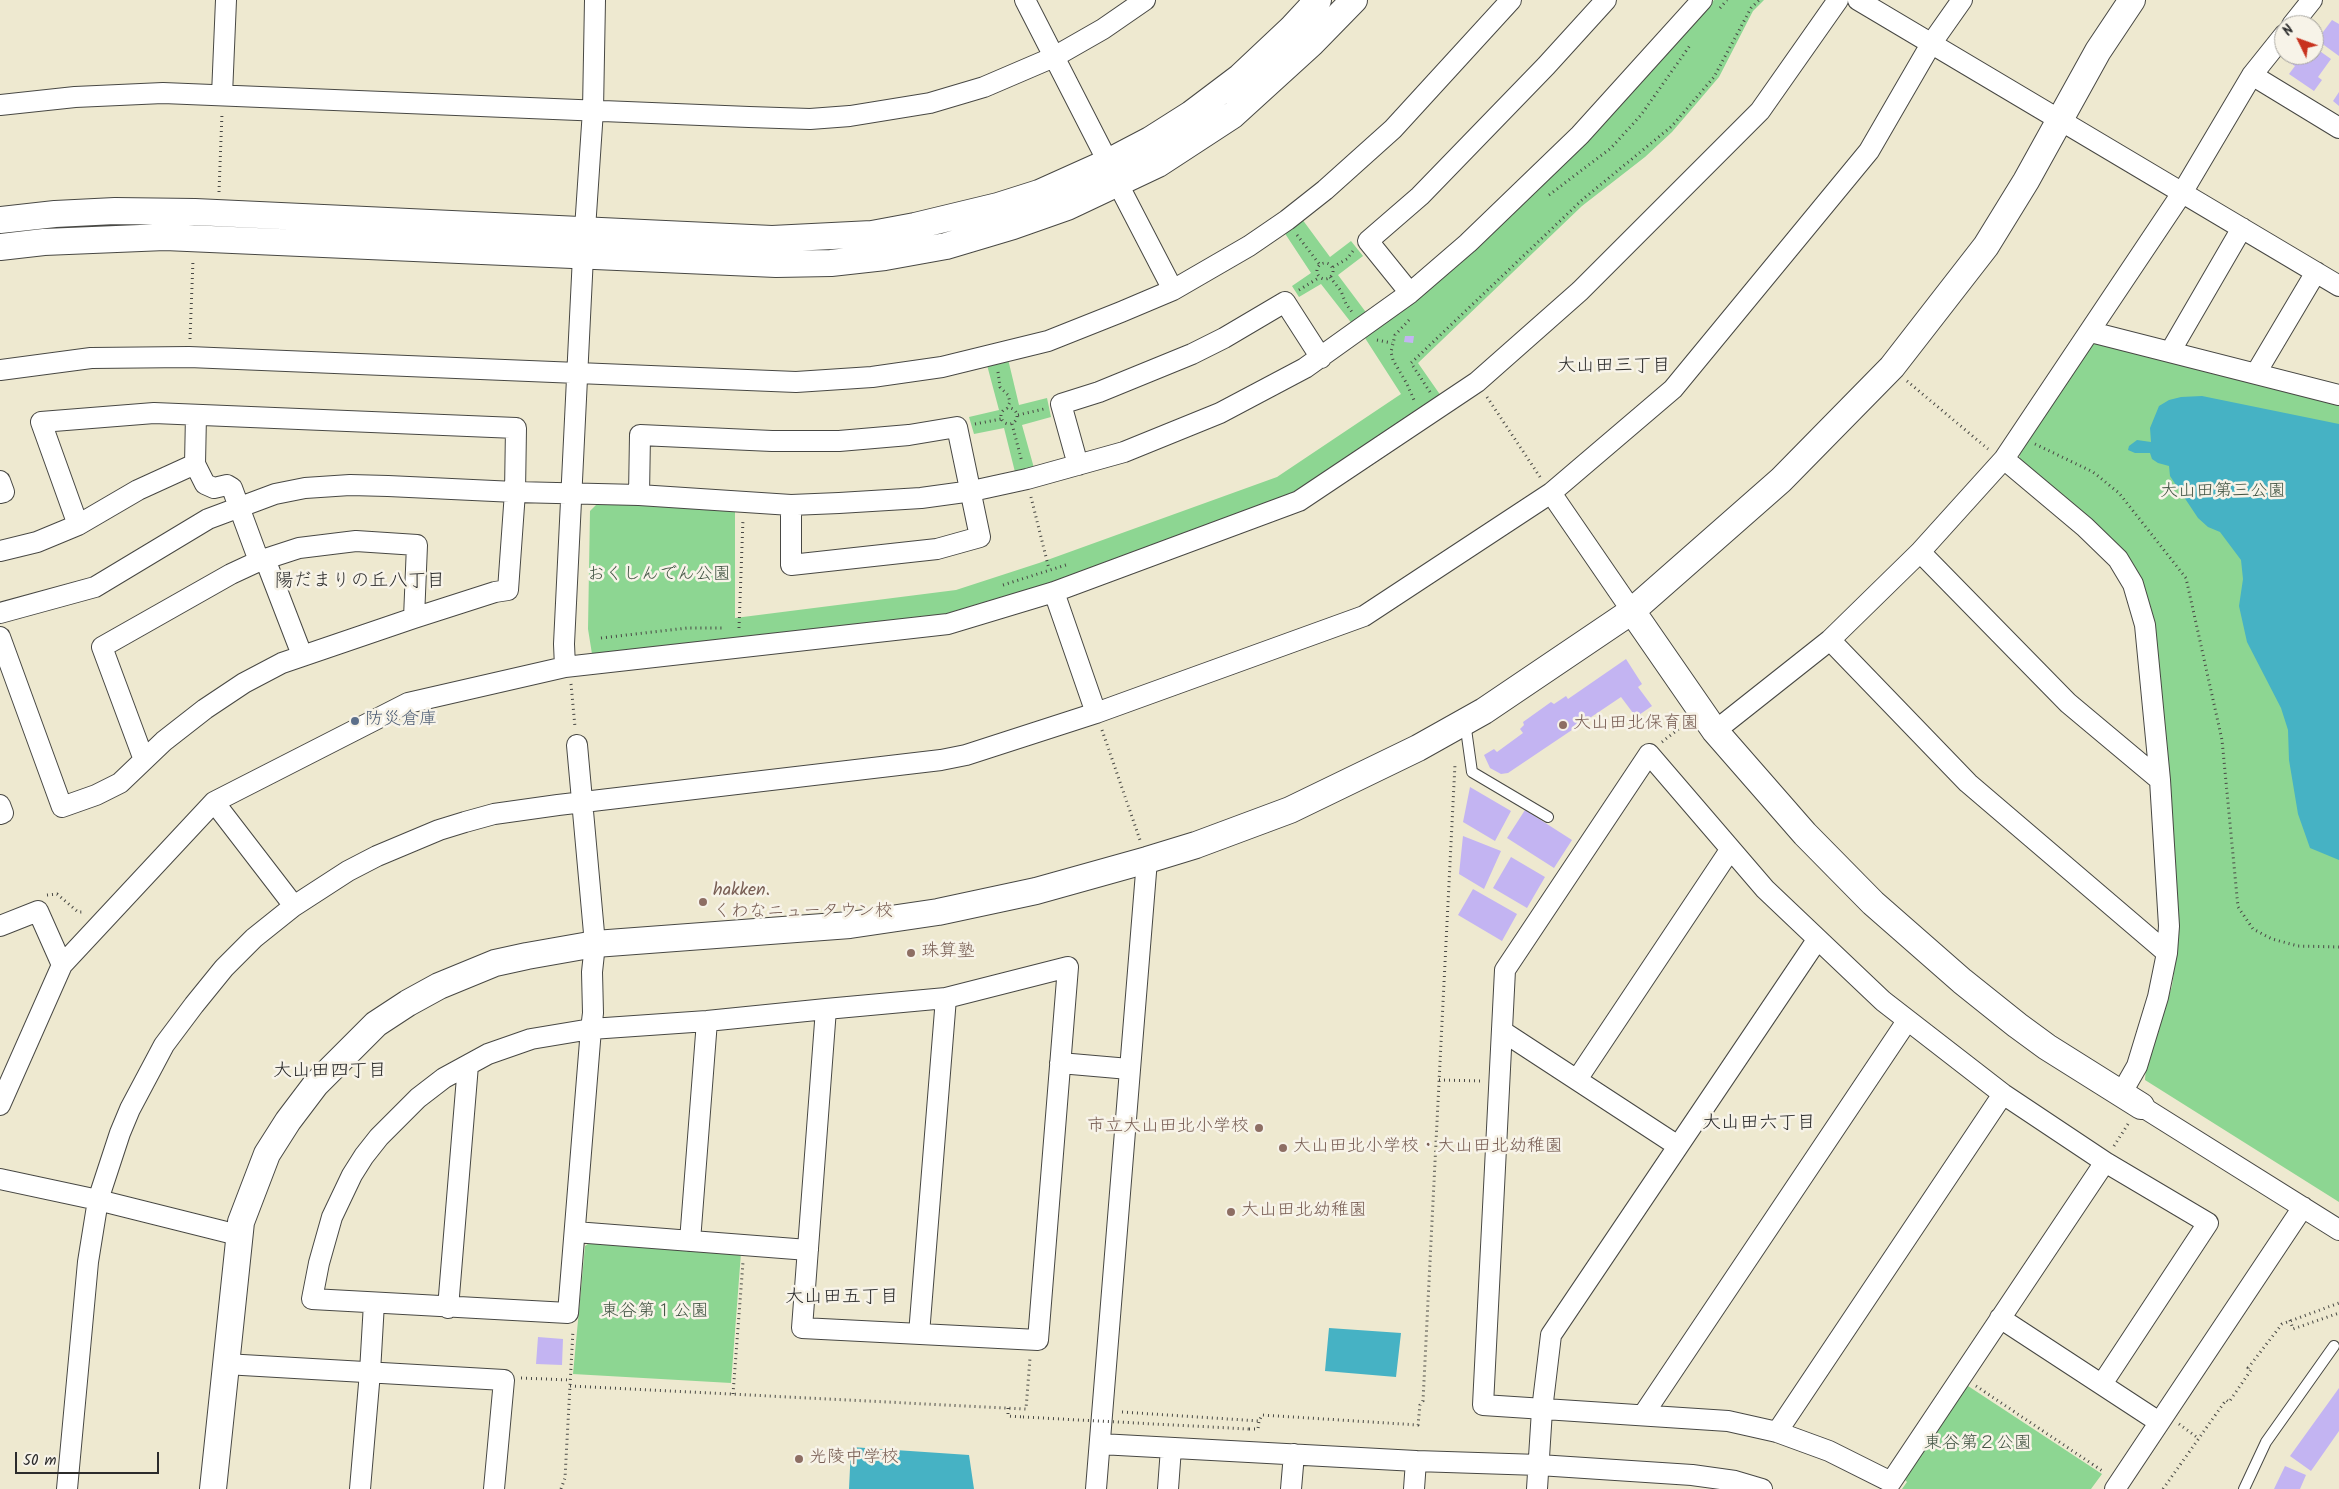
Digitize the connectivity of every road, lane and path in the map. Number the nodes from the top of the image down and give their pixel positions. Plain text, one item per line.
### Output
1 (226, 0) edge
2 (595, 0) edge
3 (1025, 0) edge
4 (1144, 0) edge
5 (1318, 0) edge
6 (1354, 0) edge
7 (1511, 0) edge
8 (1606, 0) edge
9 (1727, 0) edge
10 (1759, 0) edge
11 (1838, 0) edge
12 (1858, 0) edge
13 (1962, 0) edge
14 (2132, 0) edge
15 (2312, 0) edge
16 (1708, 8) edge
17 (2300, 15) edge
18 (1696, 38) dead end
19 (1931, 44) junction
20 (2274, 48) edge
21 (1054, 57) junction
22 (2252, 75) junction
23 (222, 95) junction
24 (0, 105) edge
25 (592, 110) junction
26 (2059, 120) junction
27 (2339, 128) edge
28 (1113, 173) junction
29 (2182, 193) junction
30 (218, 197) dead end
31 (1543, 199) dead end
32 (0, 220) edge
33 (1287, 220) junction
34 (2242, 228) junction
35 (585, 229) junction
36 (1368, 241) junction
37 (0, 248) edge
38 (193, 255) dead end
39 (583, 256) junction
40 (1320, 265) junction
41 (1333, 267) junction
42 (2316, 272) junction
43 (1320, 277) junction
44 (1330, 277) junction
45 (2339, 286) edge
46 (1173, 290) junction
47 (1410, 293) junction
48 (1285, 302) junction
49 (1414, 316) dead end
50 (1365, 326) junction
51 (2091, 332) junction
52 (2170, 352) junction
53 (994, 354) junction
54 (189, 357) junction
55 (1321, 358) junction
56 (0, 370) edge
57 (576, 372) junction
58 (2256, 374) junction
59 (1902, 378) dead end
60 (1477, 382) junction
61 (2339, 395) edge
62 (1061, 404) junction
63 (1409, 405) dead end
64 (1007, 408) junction
65 (1440, 408) junction
66 (196, 415) junction
67 (1018, 415) junction
68 (1002, 419) junction
69 (1012, 424) junction
70 (957, 427) junction
71 (2020, 436) junction
72 (2003, 460) junction
73 (195, 464) junction
74 (1078, 465) junction
75 (1027, 479) junction
76 (0, 481) edge
77 (972, 491) junction
78 (515, 492) junction
79 (0, 493) edge
80 (571, 493) junction
81 (1551, 493) junction
82 (639, 495) junction
83 (743, 501) junction
84 (791, 505) junction
85 (238, 507) junction
86 (78, 525) junction
87 (0, 551) edge
88 (1920, 552) junction
89 (262, 560) junction
90 (1078, 562) dead end
91 (1049, 569) junction
92 (994, 588) dead end
93 (1054, 592) junction
94 (1632, 611) junction
95 (0, 613) edge
96 (414, 618) junction
97 (748, 627) dead end
98 (739, 628) junction
99 (0, 637) edge
100 (601, 638) dead end
101 (1830, 640) junction
102 (302, 655) junction
103 (567, 667) junction
104 (1096, 713) junction
105 (1465, 722) junction
106 (1687, 722) dead end
107 (1715, 731) junction
108 (577, 745) joint
109 (1649, 754) junction
110 (1455, 757) dead end
111 (144, 760) junction
112 (2160, 780) junction
113 (214, 802) junction
114 (582, 802) junction
115 (0, 805) edge
116 (0, 814) edge
117 (1548, 817) dead end
118 (1730, 850) junction
119 (1147, 860) junction
120 (40, 898) dead end
121 (294, 906) junction
122 (89, 913) dead end
123 (0, 926) edge
124 (1817, 940) junction
125 (595, 944) junction
126 (2339, 947) edge
127 (2167, 953) junction
128 (62, 965) junction
129 (946, 998) junction
130 (826, 1009) junction
131 (707, 1021) junction
132 (1907, 1021) junction
133 (591, 1029) junction
134 (1502, 1030) junction
135 (1060, 1064) junction
136 (468, 1065) junction
137 (1129, 1069) junction
138 (1578, 1078) junction
139 (1439, 1080) junction
140 (1473, 1081) dead end
141 (2003, 1094) junction
142 (0, 1105) edge
143 (2131, 1107) junction
144 (1678, 1146) junction
145 (2104, 1162) junction
146 (0, 1179) edge
147 (98, 1200) junction
148 (2303, 1207) junction
149 (2339, 1230) edge
150 (575, 1232) junction
151 (238, 1235) junction
152 (690, 1241) junction
153 (744, 1245) junction
154 (808, 1250) junction
155 (374, 1303) junction
156 (2339, 1303) edge
157 (448, 1308) junction
158 (568, 1313) junction
159 (2339, 1313) edge
160 (2000, 1318) junction
161 (2290, 1320) junction
162 (919, 1334) junction
163 (1031, 1340) junction
164 (2334, 1346) dead end
165 (225, 1364) junction
166 (370, 1372) junction
167 (1961, 1376) junction
168 (504, 1380) junction
169 (570, 1380) junction
170 (2102, 1384) junction
171 (570, 1386) junction
172 (733, 1394) junction
173 (1008, 1408) junction
174 (1542, 1410) junction
175 (1113, 1412) dead end
176 (1643, 1415) junction
177 (1259, 1421) junction
178 (2167, 1421) junction
179 (1776, 1432) junction
180 (2198, 1438) junction
181 (1100, 1444) junction
182 (1171, 1448) junction
183 (1294, 1454) junction
184 (1416, 1461) junction
185 (1539, 1465) junction
186 (1660, 1481) edge
187 (2111, 1482) edge
188 (67, 1489) edge
189 (214, 1489) edge
190 (360, 1489) edge
191 (494, 1489) edge
192 (560, 1489) edge
193 (1096, 1489) edge
194 (1168, 1489) edge
195 (1291, 1489) edge
196 (1414, 1489) edge
197 (1537, 1489) edge
198 (1762, 1489) edge
199 (2163, 1489) edge
200 (2244, 1489) edge

1 - 23 street
2 - 25 street
3 - 21 street
4 - 21 street
5 - 28 street
6 - 28 street
7 - 33 street
8 - 36 street
9 - 16 path
10 - 65 path
11 - 60 street
12 - 19 street
13 - 19 street
14 - 26 street
15 - 17 street
16 - 47 street
18 - 31 path
19 - 26 street
19 - 81 street
20 - 22 street
21 - 25 street
21 - 28 street
22 - 27 street
22 - 29 street
23 - 24 street
23 - 25 street
23 - 30 path
25 - 35 street
26 - 29 street
26 - 94 street
28 - 35 street
28 - 39 street
28 - 46 street
29 - 34 street
29 - 51 street
32 - 35 street
33 - 40 path
33 - 46 street
34 - 42 street
34 - 52 street
36 - 41 path
36 - 47 street
37 - 39 street
38 - 54 path
39 - 57 street
40 - 41 path
40 - 43 path
41 - 44 path
42 - 45 street
42 - 58 street
43 - 44 path
43 - 48 path
44 - 50 path
46 - 53 street
47 - 50 street
48 - 55 street
48 - 62 street
49 - 63 path
50 - 55 street
51 - 52 street
51 - 71 street
52 - 58 street
53 - 57 street
53 - 64 path
54 - 56 street
54 - 57 street
55 - 74 street
57 - 80 street
58 - 61 street
59 - 72 path
60 - 65 street
60 - 81 path
62 - 67 path
62 - 74 street
64 - 67 path
64 - 68 path
65 - 93 street
66 - 73 street
66 - 78 street
66 - 86 street
67 - 69 path
68 - 69 path
68 - 70 path
69 - 75 path
70 - 77 street
70 - 82 street
71 - 72 street
71 - 126 path
72 - 88 street
72 - 112 street
73 - 85 street
73 - 86 street
74 - 75 street
75 - 77 street
75 - 91 path
76 - 79 street
77 - 84 street
77 - 84 street
78 - 80 street
78 - 85 street
78 - 96 street
80 - 82 street
80 - 103 street
81 - 94 street
81 - 104 street
82 - 83 street
83 - 84 street
83 - 98 path
85 - 89 street
85 - 95 street
86 - 87 street
88 - 101 street
88 - 112 street
89 - 96 street
89 - 102 street
89 - 111 street
90 - 91 path
91 - 92 path
93 - 103 street
93 - 104 street
94 - 105 street
94 - 107 street
96 - 102 street
97 - 98 path
98 - 100 path
99 - 111 street
101 - 107 street
101 - 127 street
102 - 111 street
103 - 108 path
103 - 113 street
104 - 114 street
104 - 119 path
105 - 117 lane
105 - 119 street
106 - 109 path
107 - 143 street
108 - 114 street
109 - 118 street
109 - 134 street
110 - 139 path
112 - 127 street
113 - 121 street
113 - 128 street
114 - 121 street
114 - 125 street
115 - 116 street
118 - 124 street
118 - 138 street
119 - 125 street
119 - 137 street
120 - 122 path
121 - 147 street
123 - 128 street
124 - 132 street
124 - 144 street
125 - 133 street
125 - 151 street
127 - 143 street
128 - 142 street
129 - 130 street
129 - 135 street
129 - 162 street
130 - 131 street
130 - 154 street
131 - 133 street
131 - 152 street
132 - 141 street
132 - 176 street
133 - 136 street
133 - 150 street
134 - 138 street
134 - 174 street
135 - 137 street
135 - 163 street
136 - 155 street
136 - 157 street
137 - 181 street
138 - 144 street
139 - 140 path
139 - 177 path
141 - 145 street
141 - 179 street
143 - 145 path
143 - 148 street
144 - 174 street
145 - 160 street
145 - 170 street
146 - 147 street
147 - 151 street
147 - 188 street
148 - 149 street
148 - 178 street
150 - 152 street
150 - 158 street
151 - 165 street
152 - 153 street
153 - 154 street
153 - 172 path
154 - 162 street
155 - 157 street
155 - 166 street
156 - 161 path
157 - 158 street
158 - 169 path
159 - 161 path
160 - 167 street
160 - 170 street
161 - 180 path
162 - 163 street
163 - 173 path
164 - 200 lane
165 - 166 street
165 - 189 street
166 - 168 street
166 - 190 street
167 - 179 street
167 - 187 path
168 - 169 path
168 - 191 street
169 - 171 path
170 - 178 street
171 - 172 path
171 - 192 path
172 - 173 path
173 - 177 path, bridge
174 - 176 street
174 - 185 street
175 - 177 path
176 - 179 street
178 - 180 path
178 - 187 street
180 - 199 path
181 - 182 street
181 - 193 street
182 - 183 street
182 - 194 street
183 - 184 street
183 - 195 street
184 - 185 street
184 - 196 street
185 - 186 street
185 - 197 street
186 - 198 street

